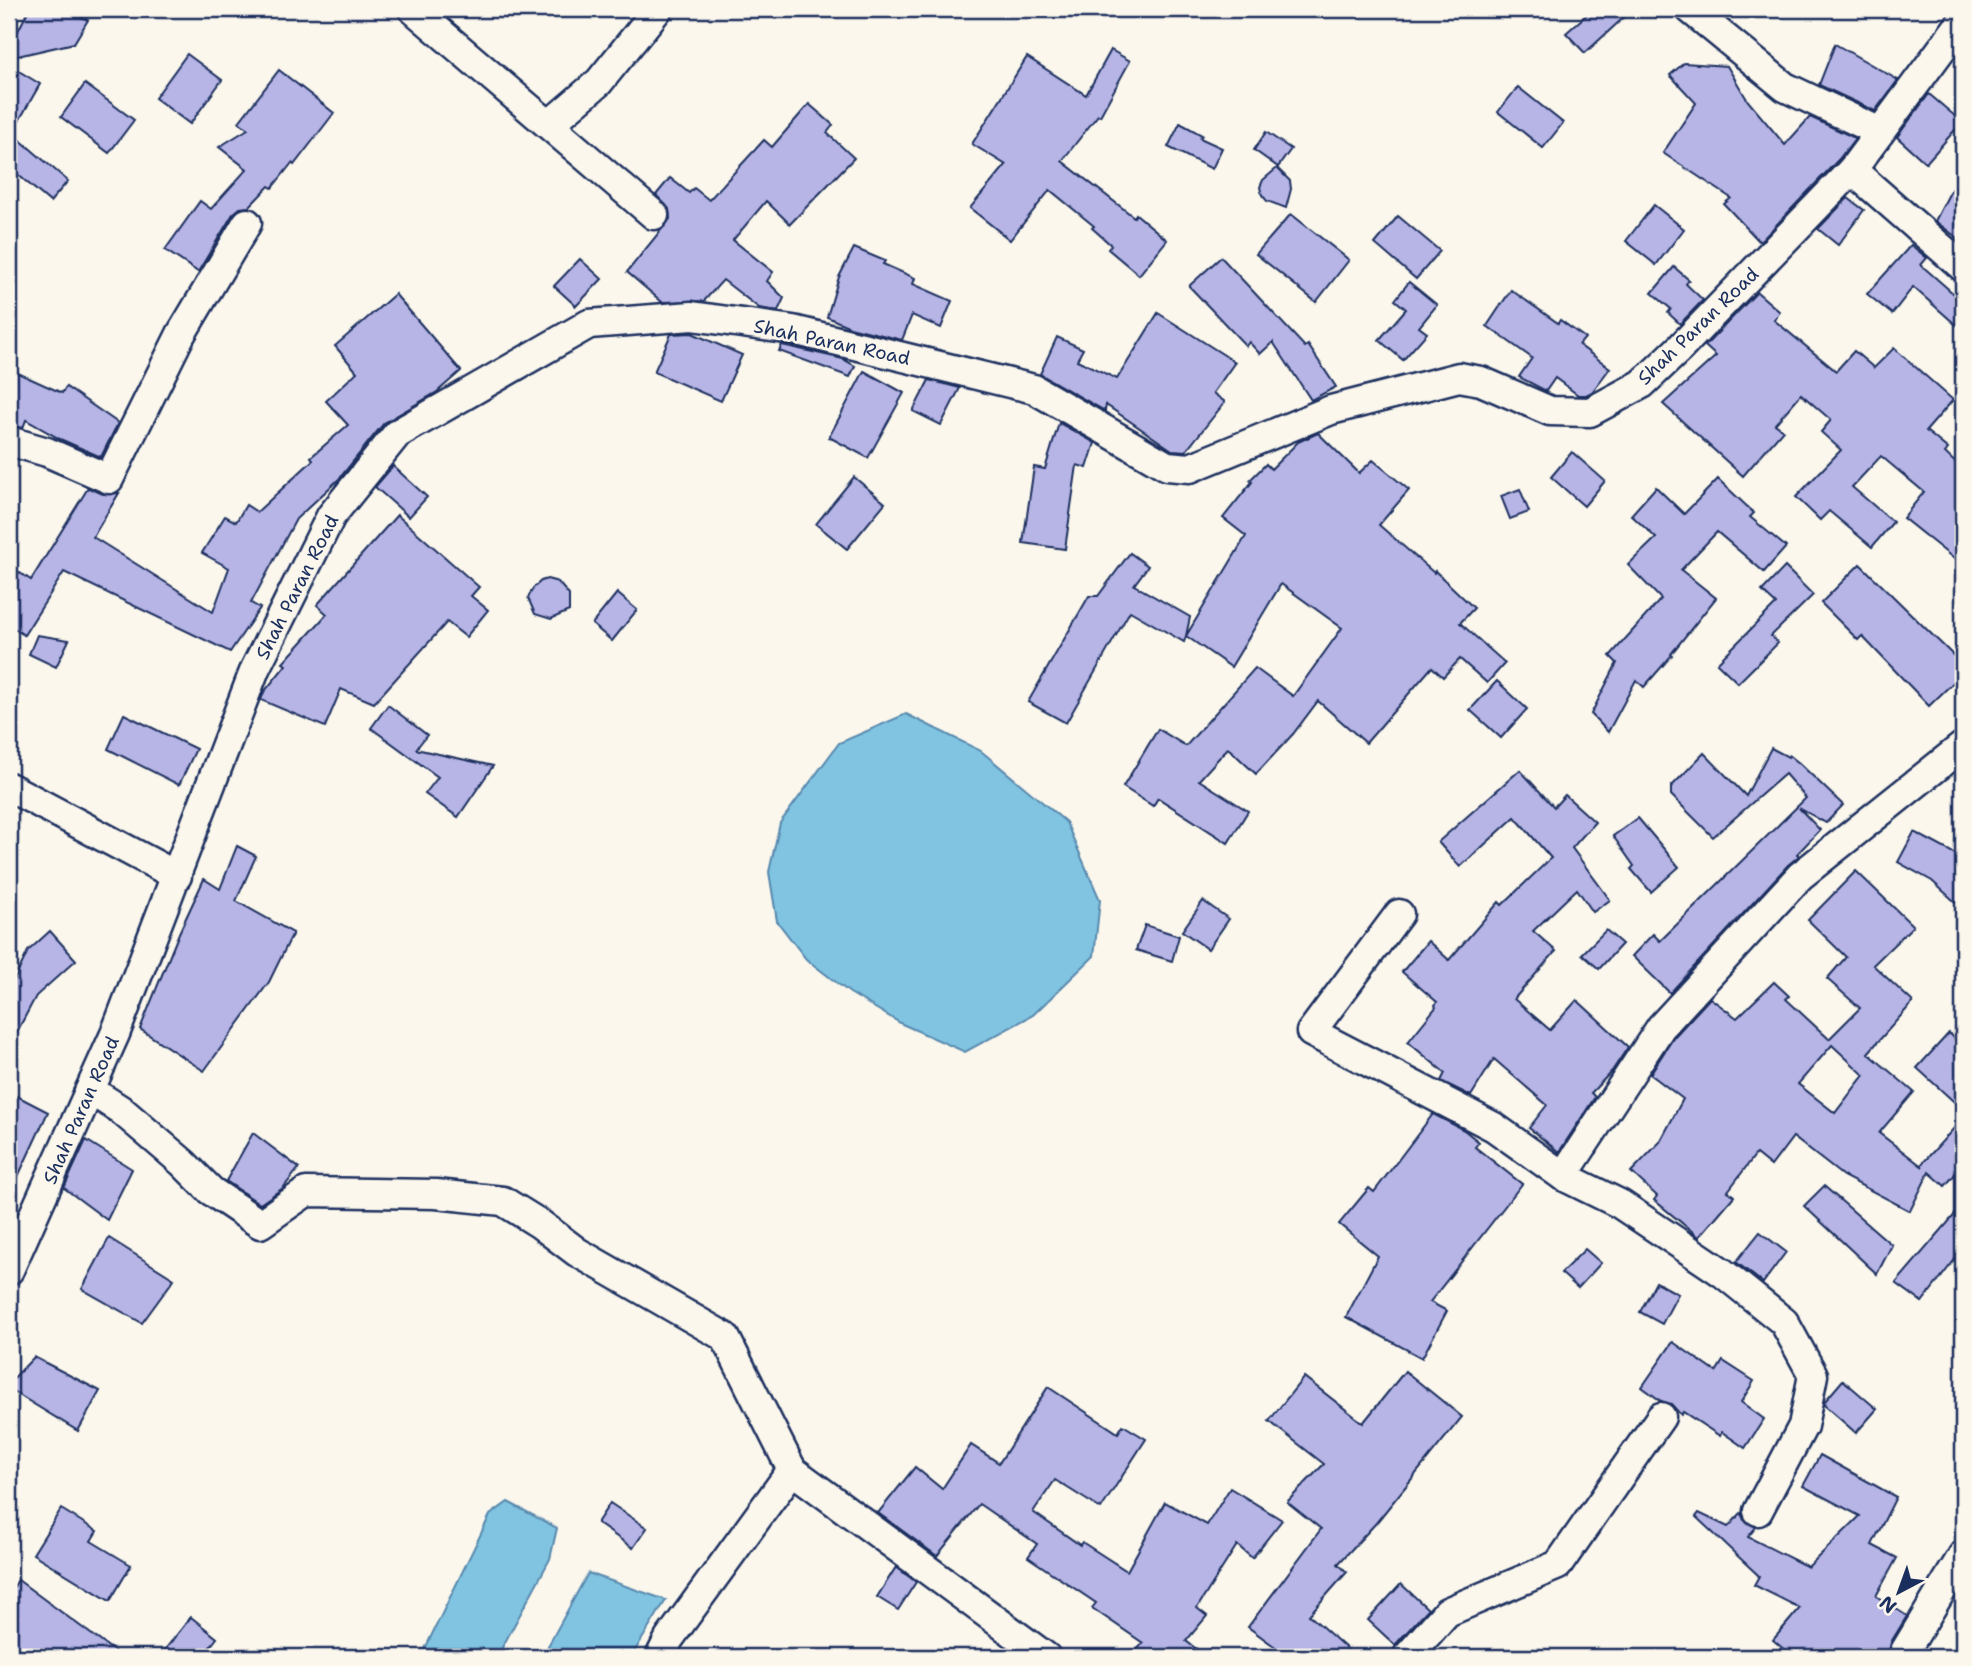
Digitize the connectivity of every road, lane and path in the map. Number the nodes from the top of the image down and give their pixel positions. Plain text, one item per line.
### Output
1 (413, 9) edge
2 (658, 9) edge
3 (1704, 13) edge
4 (1963, 20) edge
5 (550, 124) junction
6 (1880, 132) junction
7 (1852, 170) junction
8 (654, 215) dead end
9 (247, 223) dead end
10 (1963, 267) edge
11 (9, 441) edge
12 (1963, 746) edge
13 (9, 788) edge
14 (177, 876) junction
15 (1399, 914) dead end
16 (90, 1090) junction
17 (1563, 1176) junction
18 (9, 1270) edge
19 (1661, 1417) dead end
20 (793, 1470) junction
21 (1758, 1511) dead end
22 (1963, 1555) edge
23 (1905, 1651) dead end
24 (660, 1657) edge
25 (1046, 1657) edge
26 (1408, 1657) edge

1 - 5 street
2 - 5 street
3 - 6 street
4 - 6 street, Shah Paran Road
5 - 8 street
6 - 7 street, Shah Paran Road
7 - 10 street
7 - 14 street, Shah Paran Road
9 - 11 street
12 - 17 street
13 - 14 street
14 - 16 street, Shah Paran Road
15 - 17 street
16 - 18 street, Shah Paran Road
16 - 20 street
17 - 21 street
19 - 26 street
20 - 24 street
20 - 25 street
22 - 23 street

